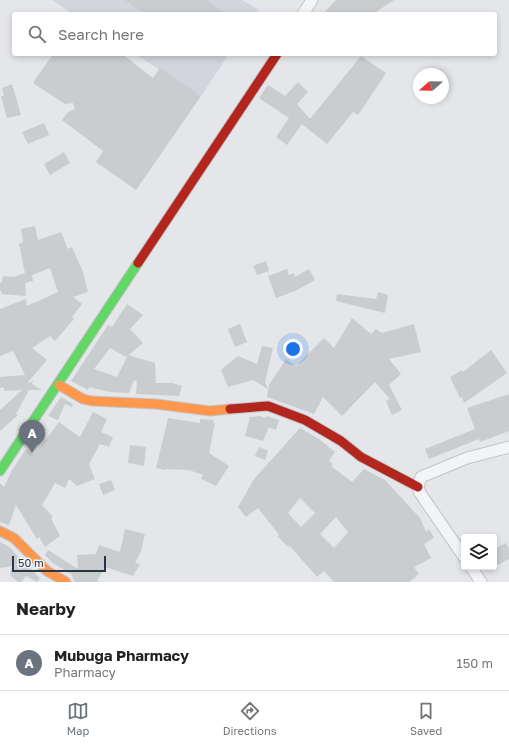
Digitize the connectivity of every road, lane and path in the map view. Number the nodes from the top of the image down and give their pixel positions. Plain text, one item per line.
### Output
1 (312, 0) edge
2 (304, 12) edge
3 (276, 56) edge
4 (59, 385) junction
5 (509, 447) edge
6 (0, 471) edge
7 (418, 487) junction
8 (0, 531) edge
9 (461, 552) edge
10 (473, 570) edge
11 (66, 582) edge
12 (481, 582) edge

1 - 2 street
3 - 4 street
4 - 6 street
4 - 7 street
5 - 7 street
7 - 9 street
8 - 11 street
10 - 12 street

